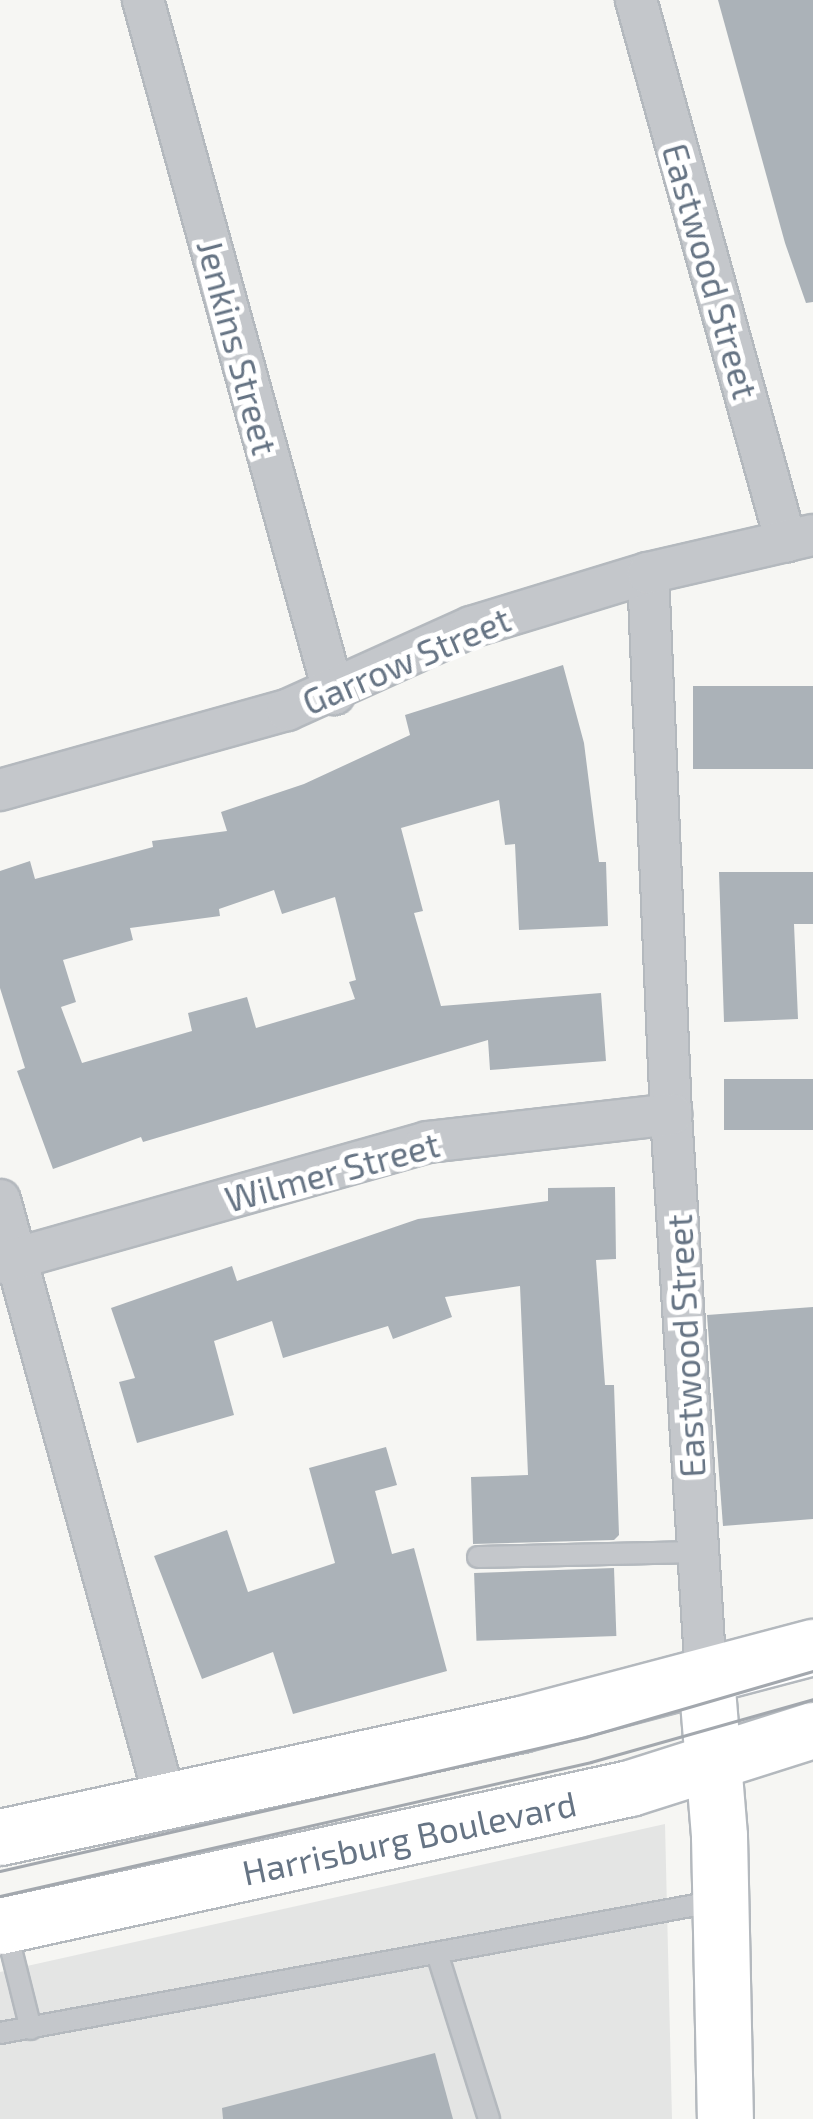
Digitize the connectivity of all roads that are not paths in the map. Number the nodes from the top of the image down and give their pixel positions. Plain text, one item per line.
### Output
1 (143, 0) edge
2 (636, 0) edge
3 (800, 539) edge
4 (648, 573) junction
5 (334, 694) junction
6 (0, 790) edge
7 (671, 1114) junction
8 (0, 1200) edge
9 (8, 1261) edge
10 (697, 1552) junction
11 (478, 1557) dead end
12 (813, 1647) edge
13 (706, 1678) junction
14 (813, 1730) edge
15 (713, 1764) junction
16 (164, 1799) junction
17 (0, 1837) edge
18 (720, 1901) junction
19 (2, 1925) edge
20 (437, 1953) junction
21 (31, 2029) junction
22 (0, 2033) edge
23 (488, 2119) edge
24 (725, 2119) edge

1 - 5 street, Jenkins Street
2 - 3 street, Eastwood Street
3 - 4 street, Garrow Street
4 - 5 street, Garrow Street
4 - 7 street, Eastwood Street
5 - 6 street, Garrow Street
7 - 9 street, Wilmer Street
7 - 10 street, Eastwood Street
8 - 9 street
9 - 16 street
10 - 11 lane
10 - 13 street, Eastwood Street
12 - 13 main road
13 - 15 main road, Eastwood Street
13 - 16 main road
14 - 15 main road, Harrisburg Boulevard
15 - 18 main road, Eastwood Street
15 - 19 main road, Harrisburg Boulevard
16 - 17 main road
18 - 20 lane
18 - 24 main road, Eastwood Street
19 - 21 lane
20 - 21 lane
20 - 23 lane
21 - 22 lane

